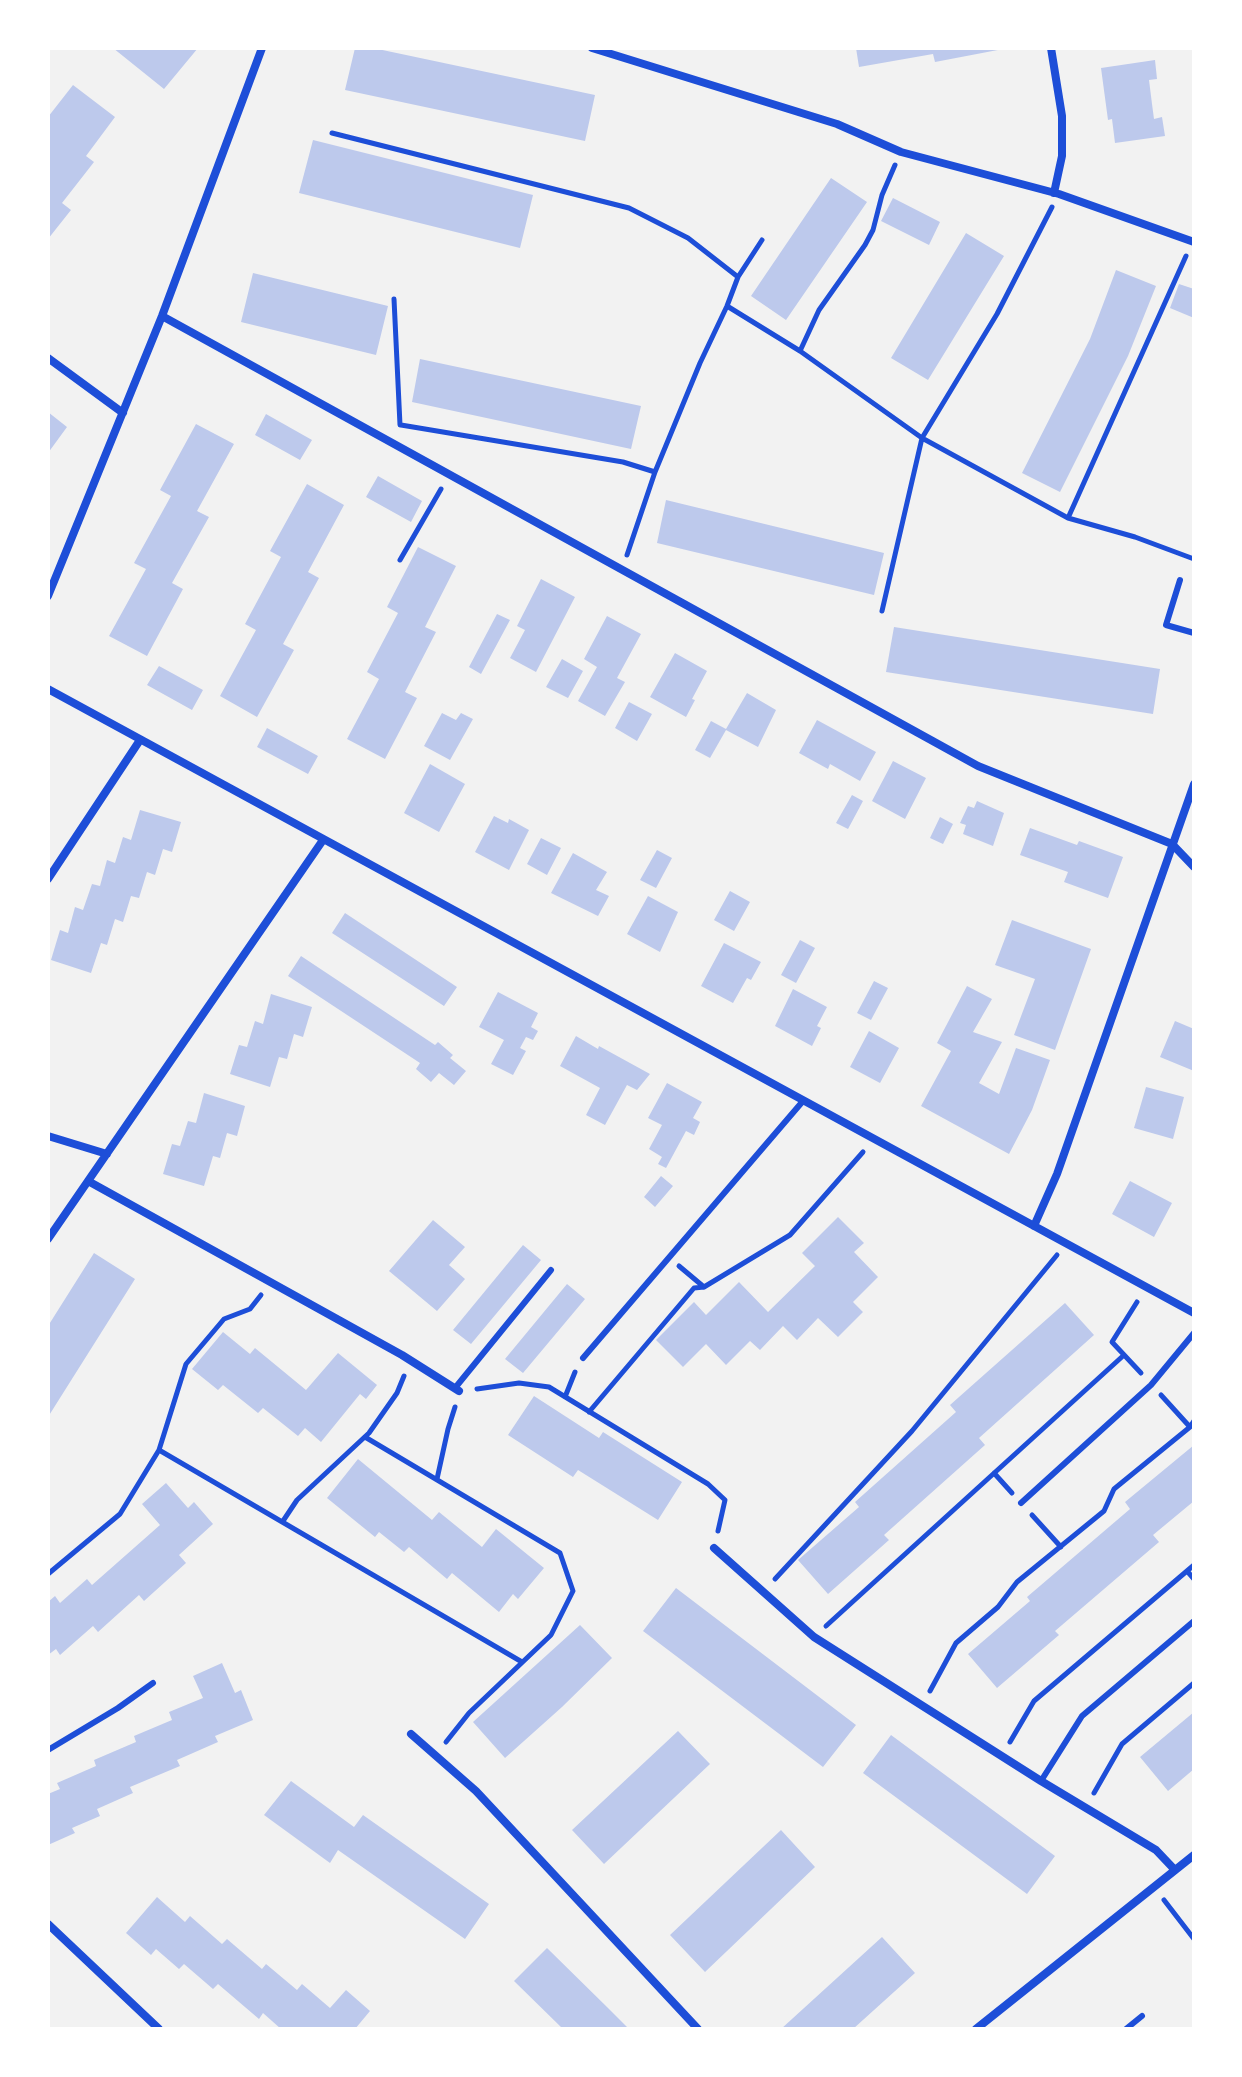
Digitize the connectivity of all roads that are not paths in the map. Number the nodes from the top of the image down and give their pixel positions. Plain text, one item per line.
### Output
1 (262, 48) edge
2 (592, 48) edge
3 (1051, 48) edge
4 (1056, 194) junction
5 (1193, 242) edge
6 (162, 316) junction
7 (48, 358) edge
8 (123, 413) junction
9 (1180, 580) dead end
10 (48, 596) edge
11 (1194, 633) edge
12 (48, 689) edge
13 (140, 740) junction
14 (1194, 784) edge
15 (323, 840) junction
16 (1172, 844) junction
17 (1194, 867) edge
18 (48, 879) edge
19 (803, 1101) junction
20 (48, 1136) edge
21 (107, 1154) junction
22 (88, 1181) junction
23 (1034, 1226) junction
24 (48, 1239) edge
25 (551, 1270) dead end
26 (1194, 1313) edge
27 (1194, 1333) edge
28 (583, 1358) road end
29 (457, 1390) joint
30 (1021, 1503) dead end
31 (714, 1548) road end
32 (1194, 1621) edge
33 (153, 1683) dead end
34 (411, 1734) dead end
35 (48, 1750) edge
36 (1041, 1781) junction
37 (1194, 1855) edge
38 (1174, 1869) junction
39 (48, 1924) edge
40 (1142, 2016) dead end
41 (159, 2029) edge
42 (698, 2029) edge
43 (976, 2029) edge
44 (1126, 2029) edge

1 - 6 street
2 - 4 street
3 - 4 street
4 - 5 street
6 - 8 street
6 - 16 street
7 - 8 street
8 - 10 street
9 - 11 lane
12 - 13 street
13 - 15 street
13 - 18 street
14 - 16 street
15 - 19 street
15 - 21 street
16 - 17 street
16 - 23 street
19 - 23 street
19 - 28 lane
20 - 21 street
21 - 22 street
22 - 24 street
22 - 29 street
23 - 26 street
25 - 29 lane
27 - 30 lane
31 - 36 street
32 - 36 lane
33 - 35 lane
34 - 42 street
36 - 38 street
37 - 38 street
38 - 43 street
39 - 41 street
40 - 44 lane

